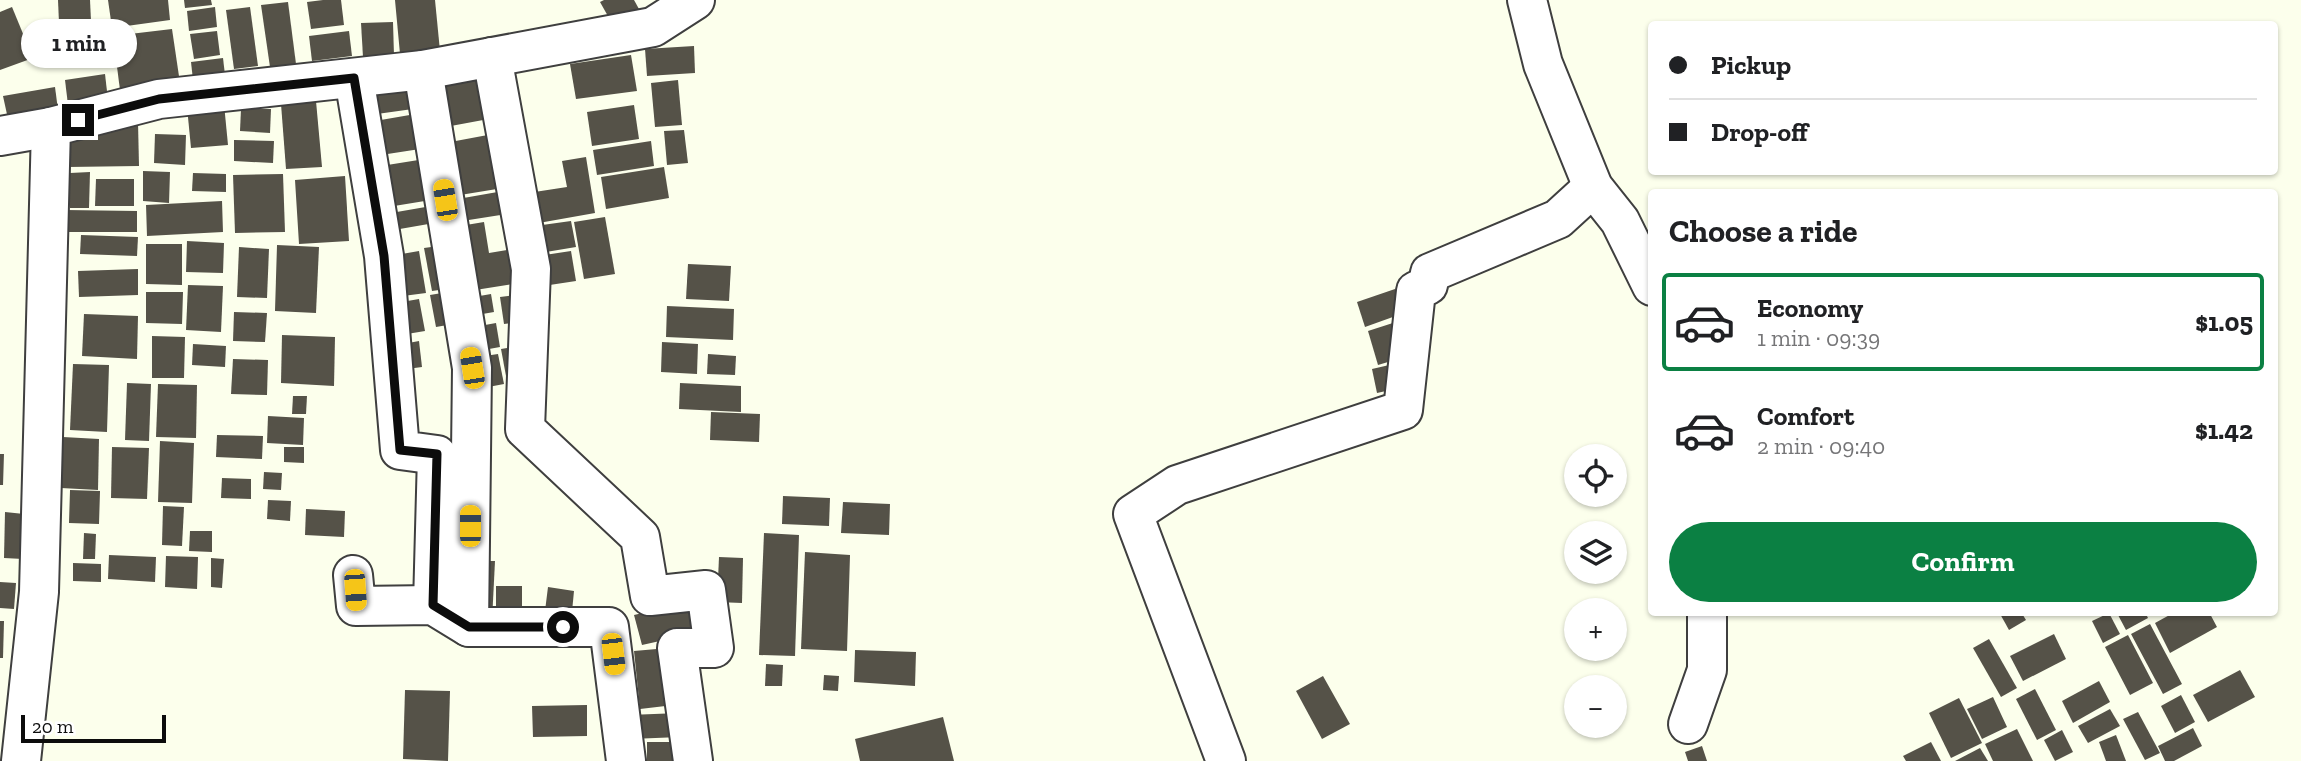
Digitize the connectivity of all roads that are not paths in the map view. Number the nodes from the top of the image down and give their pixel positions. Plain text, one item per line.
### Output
1 (695, 0) edge
2 (1527, 0) edge
3 (647, 13) edge
4 (492, 57) junction
5 (423, 70) junction
6 (354, 78) junction
7 (51, 127) junction
8 (0, 136) edge
9 (1593, 187) junction
10 (1648, 278) edge
11 (353, 575) dead end
12 (433, 605) junction
13 (1707, 616) edge
14 (469, 627) junction
15 (1688, 724) dead end
16 (22, 761) edge
17 (626, 761) edge
18 (693, 761) edge
19 (1226, 761) edge

1 - 3 street
2 - 9 street
3 - 4 street
4 - 5 street
4 - 18 street
5 - 6 street
5 - 14 street
6 - 7 street
6 - 12 street
7 - 8 street
7 - 16 street
9 - 10 street
9 - 19 street
11 - 12 street
12 - 14 street
13 - 15 street
14 - 17 street

